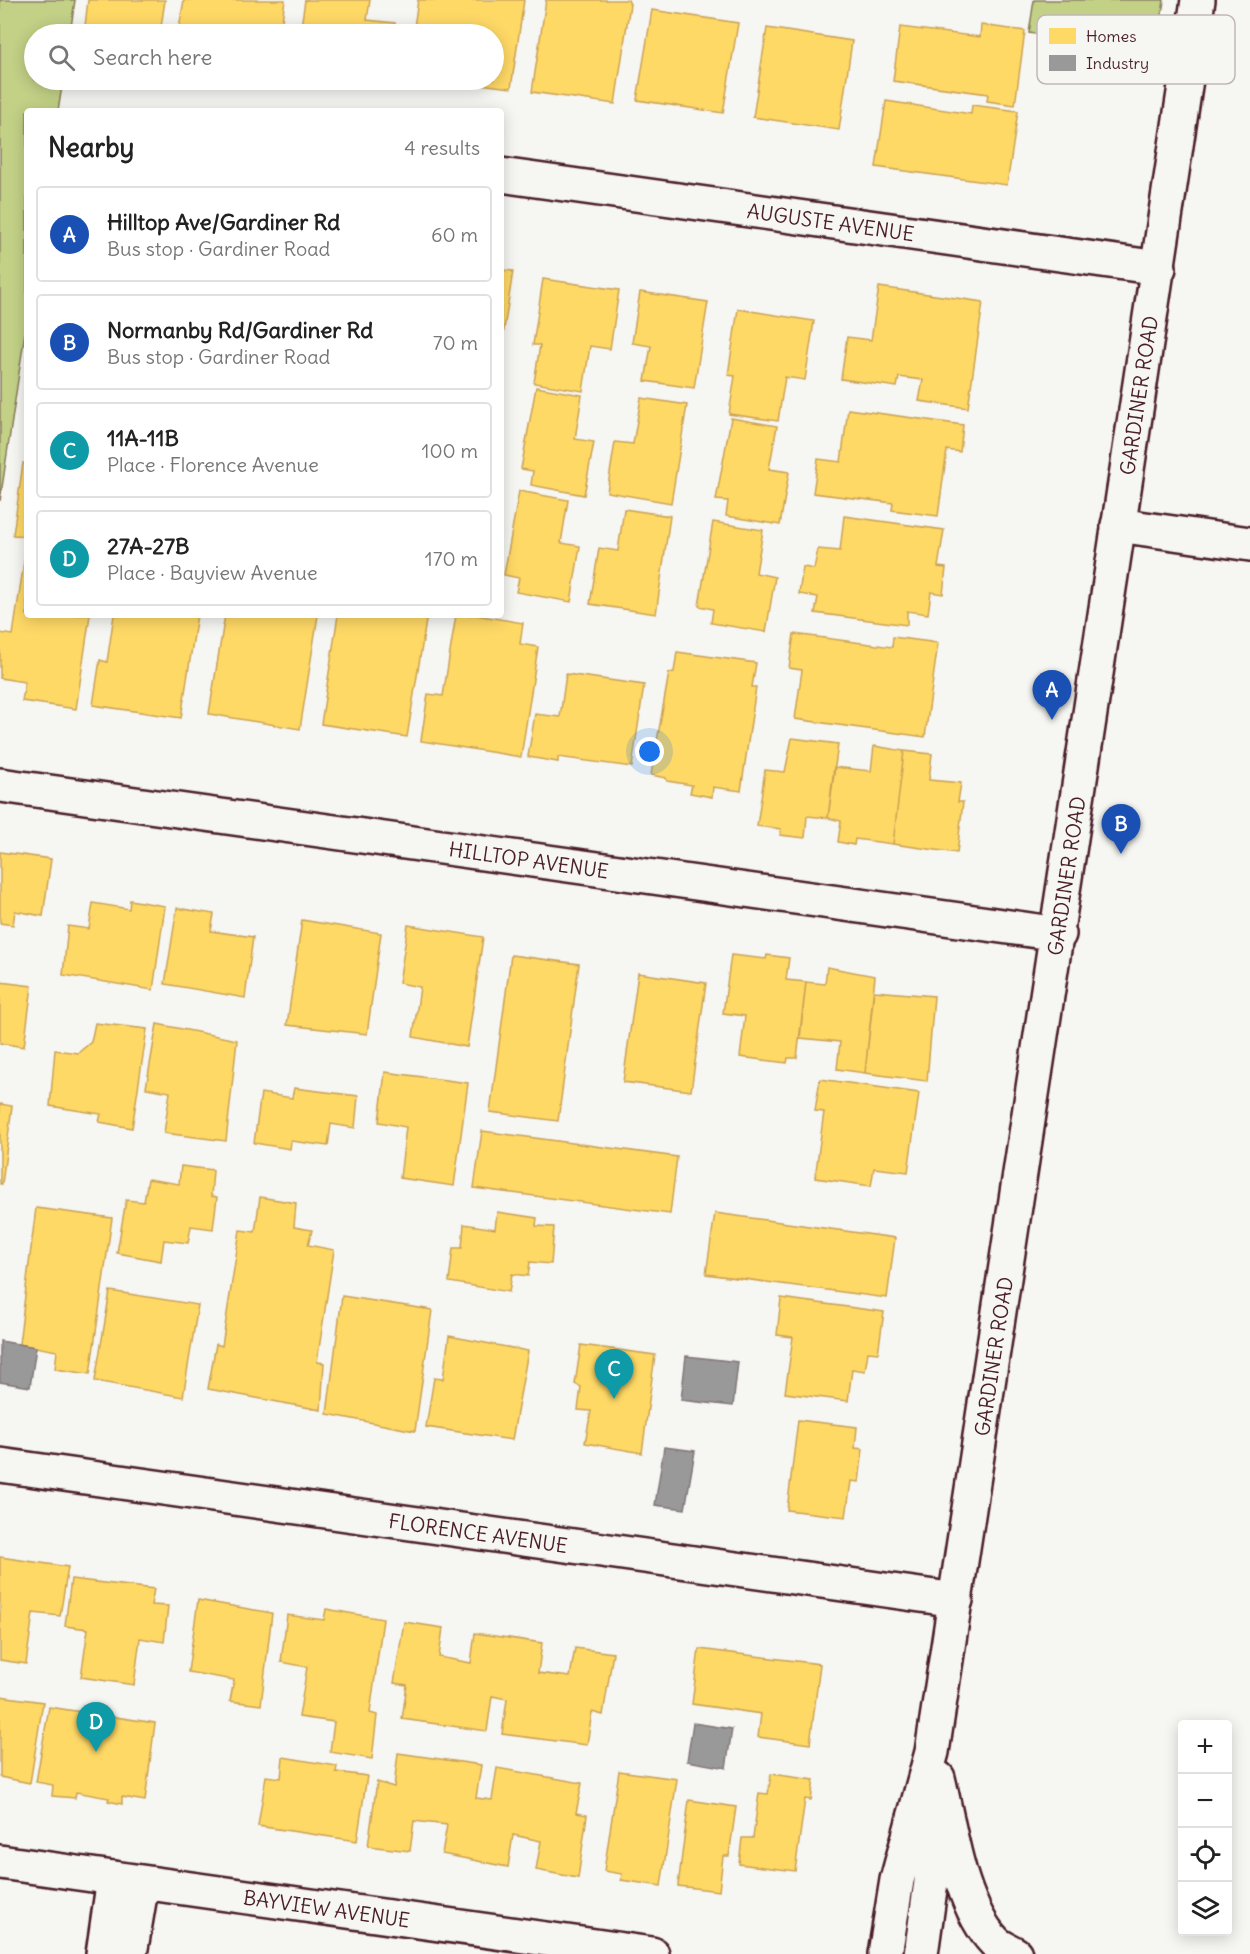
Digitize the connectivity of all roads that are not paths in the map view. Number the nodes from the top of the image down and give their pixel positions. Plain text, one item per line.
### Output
1 (1198, 0) edge
2 (1196, 15) edge
3 (1186, 84) edge
4 (504, 175) edge
5 (1159, 268) junction
6 (1118, 525) junction
7 (1250, 544) edge
8 (0, 785) edge
9 (1059, 934) junction
10 (0, 1466) edge
11 (956, 1600) junction
12 (933, 1752) junction
13 (0, 1862) edge
14 (128, 1880) junction
15 (103, 1954) edge
16 (130, 1954) edge
17 (652, 1954) edge
18 (885, 1954) edge
19 (921, 1954) edge
20 (1015, 1954) edge

1 - 2 street, GARDINER ROAD
3 - 5 street, GARDINER ROAD
4 - 5 street, AUGUSTE AVENUE
5 - 6 street, GARDINER ROAD
6 - 7 street
6 - 9 street, GARDINER ROAD
8 - 9 street, HILLTOP AVENUE
9 - 11 street, GARDINER ROAD
10 - 11 street, FLORENCE AVENUE
11 - 12 street, GARDINER ROAD
12 - 18 street, GARDINER ROAD
12 - 19 street, GARDINER ROAD
12 - 20 street, GARDINER ROAD
13 - 14 street, BAYVIEW AVENUE
14 - 15 street
14 - 16 street
14 - 17 street, BAYVIEW AVENUE

